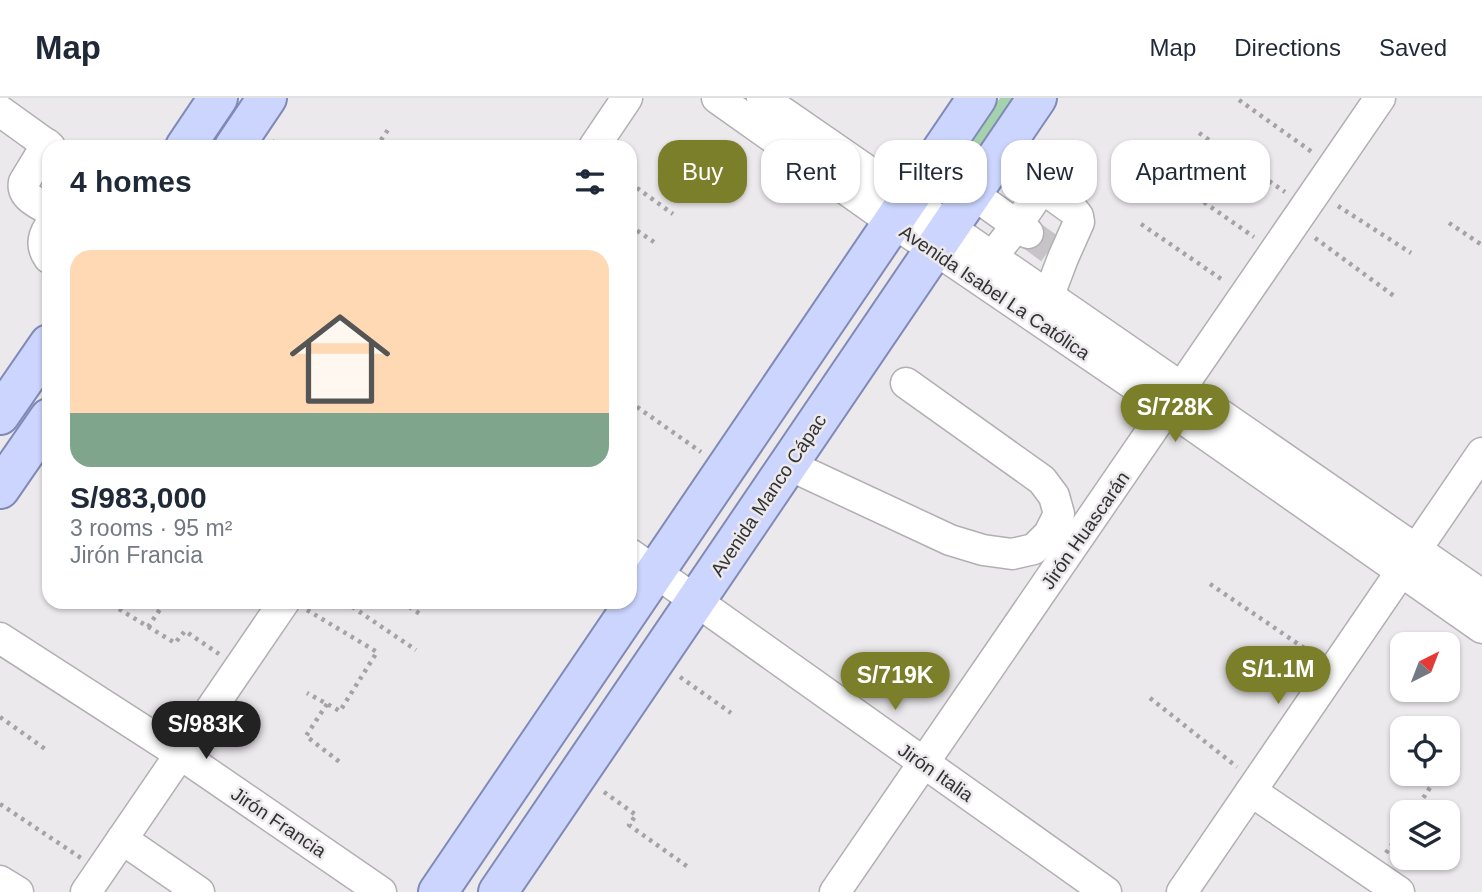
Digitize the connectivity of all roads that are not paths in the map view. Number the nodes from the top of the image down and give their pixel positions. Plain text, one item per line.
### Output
1 (218, 98) edge
2 (267, 98) edge
3 (627, 98) edge
4 (717, 98) edge
5 (762, 98) edge
6 (977, 98) edge
7 (1037, 98) edge
8 (1380, 98) edge
9 (0, 111) edge
10 (189, 140) edge
11 (239, 140) edge
12 (599, 140) edge
13 (42, 141) edge
14 (42, 156) edge
15 (998, 156) junction
16 (1001, 158) edge
17 (987, 172) edge
18 (966, 203) edge
19 (985, 203) edge
20 (1041, 203) edge
21 (1061, 203) edge
22 (42, 205) edge
23 (900, 211) junction
24 (941, 238) junction
25 (1040, 241) junction
26 (992, 257) junction
27 (1049, 295) junction
28 (42, 354) edge
29 (906, 383) dead end
30 (1175, 398) junction
31 (0, 415) edge
32 (42, 428) edge
33 (1482, 453) edge
34 (789, 464) junction
35 (0, 489) edge
36 (1408, 561) junction
37 (643, 563) edge
38 (1482, 595) edge
39 (696, 601) junction
40 (292, 609) edge
41 (614, 609) edge
42 (1482, 628) edge
43 (0, 638) edge
44 (180, 754) junction
45 (924, 764) junction
46 (1254, 787) junction
47 (122, 839) junction
48 (0, 881) edge
49 (93, 881) edge
50 (18, 892) edge
51 (199, 892) edge
52 (381, 892) edge
53 (438, 892) edge
54 (498, 892) edge
55 (835, 892) edge
56 (1106, 892) edge
57 (1182, 892) edge
58 (1399, 892) edge

1 - 10 main road
2 - 11 main road
3 - 12 street
4 - 23 street, Avenida Isabel La Católica
5 - 23 street, Avenida Isabel La Católica
6 - 23 main road
7 - 15 main road, Avenida Manco Cápac
8 - 30 street, Jirón Huascarán
9 - 13 street
14 - 22 street
15 - 16 street
15 - 17 main road, Avenida Manco Cápac
18 - 24 main road, Avenida Manco Cápac
19 - 25 street
20 - 25 street
21 - 25 street
23 - 24 street, Avenida Isabel La Católica
23 - 37 main road
24 - 26 street, Avenida Isabel La Católica
24 - 30 street, Avenida Isabel La Católica
24 - 34 main road, Avenida Manco Cápac
25 - 26 street
25 - 27 street
26 - 27 street, Avenida Isabel La Católica
27 - 30 street, Avenida Isabel La Católica
28 - 31 main road
29 - 34 street
30 - 36 street, Avenida Isabel La Católica
30 - 45 street, Jirón Huascarán
32 - 35 main road
33 - 36 street
34 - 39 main road, Avenida Manco Cápac
36 - 38 street, Avenida Isabel La Católica
36 - 42 street, Avenida Isabel La Católica
36 - 46 street
37 - 39 street, Jirón Italia
39 - 45 street, Jirón Italia
39 - 54 main road, Avenida Manco Cápac
40 - 44 street
41 - 53 main road
43 - 44 street, Jirón Francia
44 - 47 street
44 - 52 street, Jirón Francia
45 - 55 street, Jirón Huascarán
45 - 56 street, Jirón Italia
46 - 57 street
46 - 58 street
47 - 49 street
47 - 51 street
48 - 50 street

